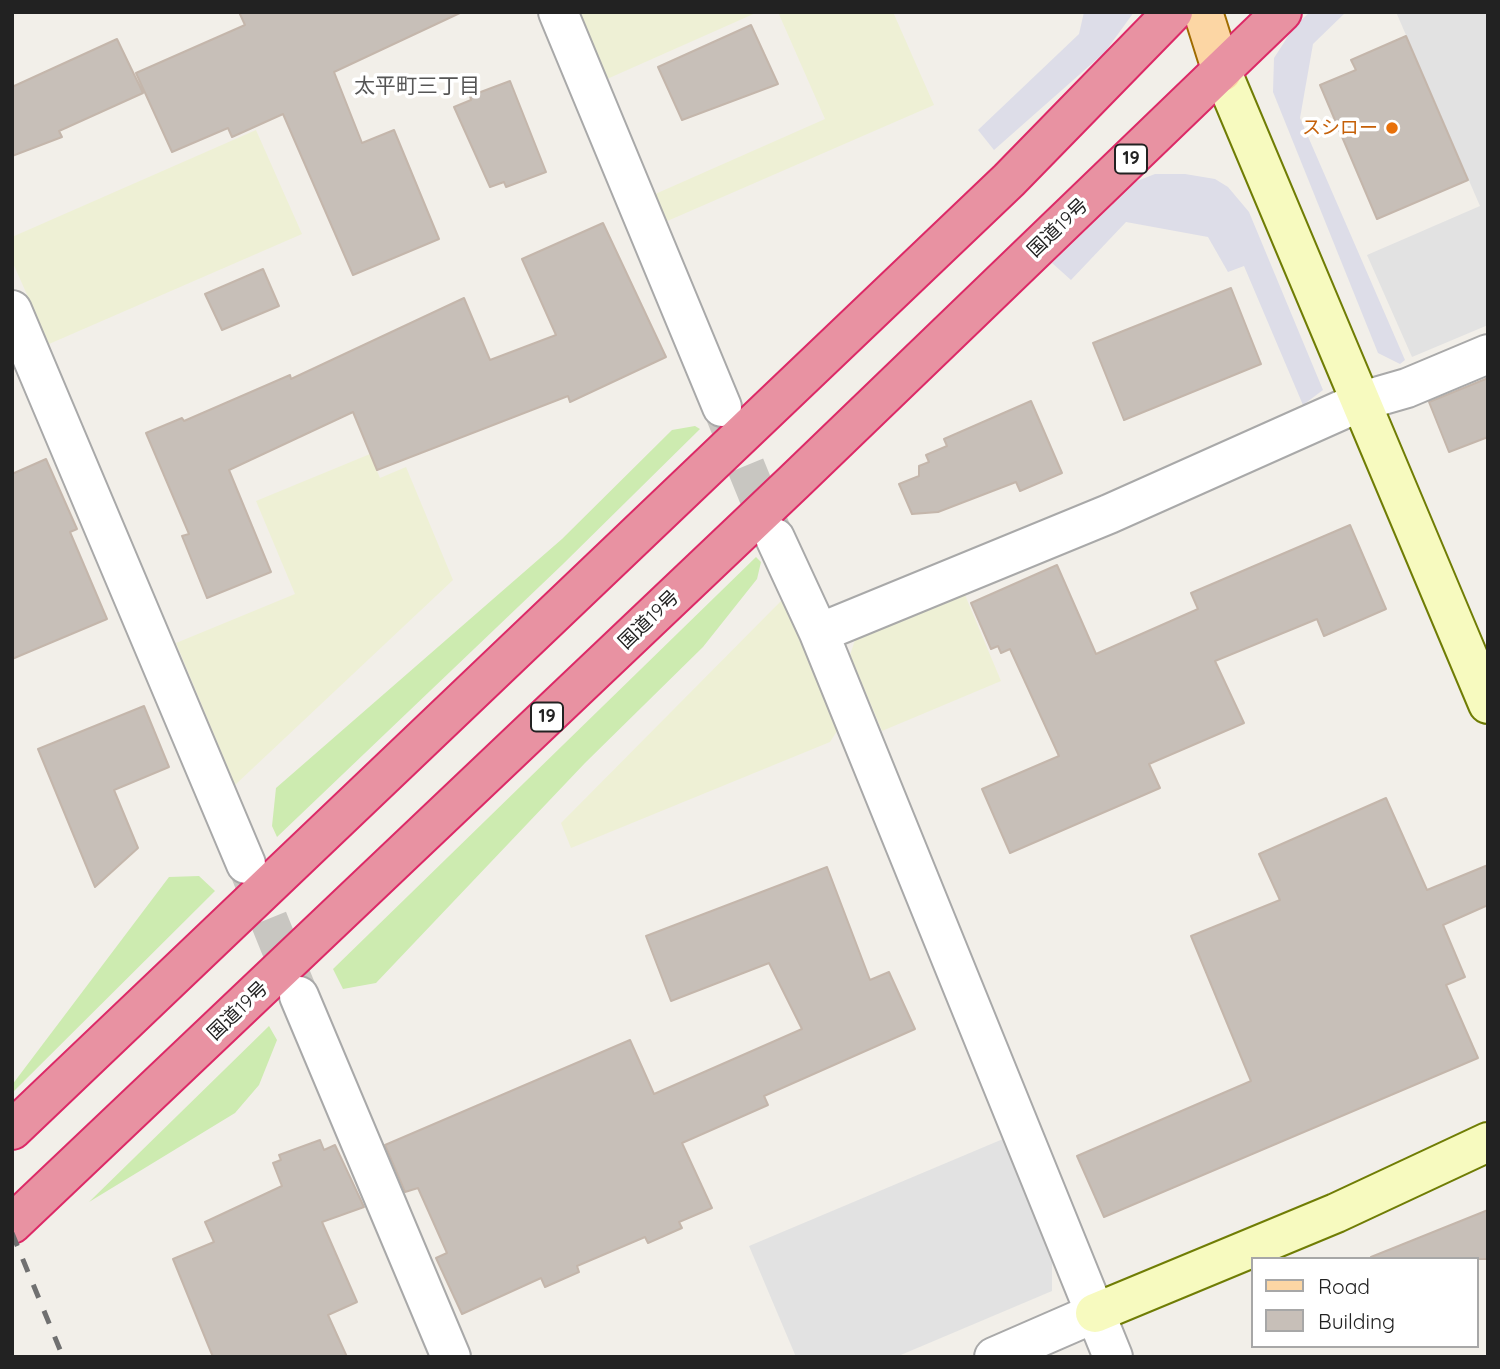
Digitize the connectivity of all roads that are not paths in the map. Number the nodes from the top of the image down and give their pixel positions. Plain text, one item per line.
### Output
1 (558, 12) edge
2 (1173, 12) edge
3 (1203, 12) edge
4 (1282, 12) edge
5 (1222, 72) junction
6 (12, 310) edge
7 (1488, 354) edge
8 (1362, 401) junction
9 (722, 407) tunnel mouth
10 (775, 538) tunnel mouth
11 (818, 633) junction
12 (1488, 704) edge
13 (246, 864) tunnel mouth
14 (299, 996) tunnel mouth
15 (19, 1124) edge
16 (1488, 1142) edge
17 (12, 1224) edge
18 (1095, 1313) junction
19 (451, 1357) edge
20 (994, 1357) edge
21 (1113, 1357) edge

1 - 9 street
2 - 15 highway
3 - 5 main road
4 - 5 highway, 国道19号 / 19
5 - 8 street
5 - 17 highway, 国道19号 / 19
6 - 13 street
7 - 8 street
8 - 11 street
8 - 12 street
10 - 11 street
11 - 18 street
14 - 19 street
16 - 18 street
18 - 20 street
18 - 21 street

